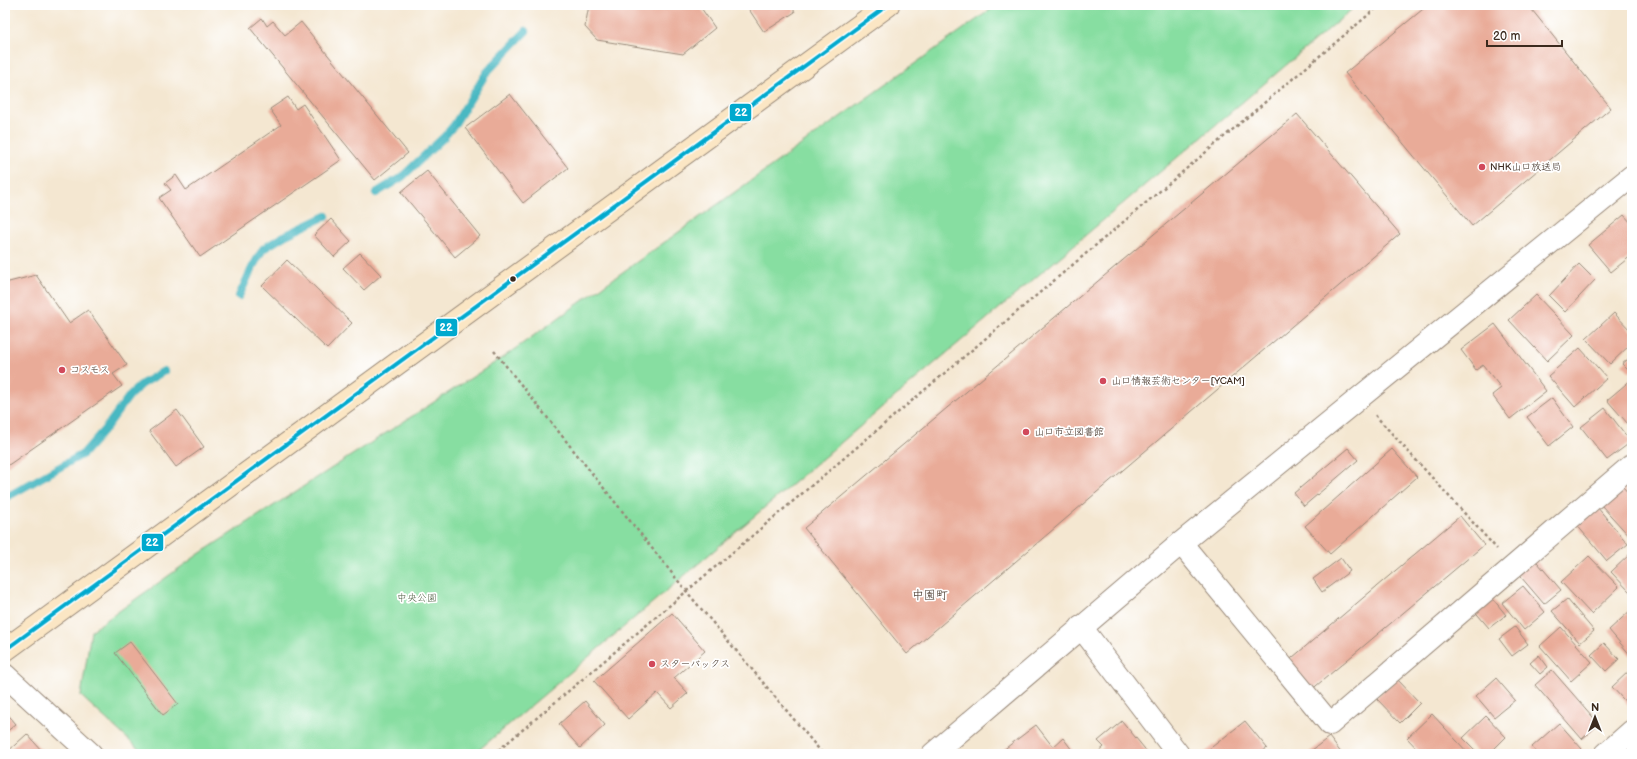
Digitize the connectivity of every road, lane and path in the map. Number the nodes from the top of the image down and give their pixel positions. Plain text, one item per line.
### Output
1 (888, 5) edge
2 (1380, 5) edge
3 (1632, 176) edge
4 (494, 350) dead end
5 (1360, 398) junction
6 (1632, 465) edge
7 (1181, 543) junction
8 (1513, 567) junction
9 (687, 592) junction
10 (1081, 627) junction
11 (5, 650) edge
12 (5, 675) edge
13 (1632, 731) edge
14 (91, 754) edge
15 (494, 754) edge
16 (823, 754) edge
17 (933, 754) edge
18 (1178, 754) edge
19 (1606, 754) edge

1 - 11 main road
2 - 9 path
3 - 5 street
4 - 9 path
5 - 7 street
5 - 8 path
6 - 8 street
7 - 8 street
7 - 10 street
9 - 15 path
9 - 16 path
10 - 17 street
10 - 18 street
12 - 14 street
13 - 19 street

